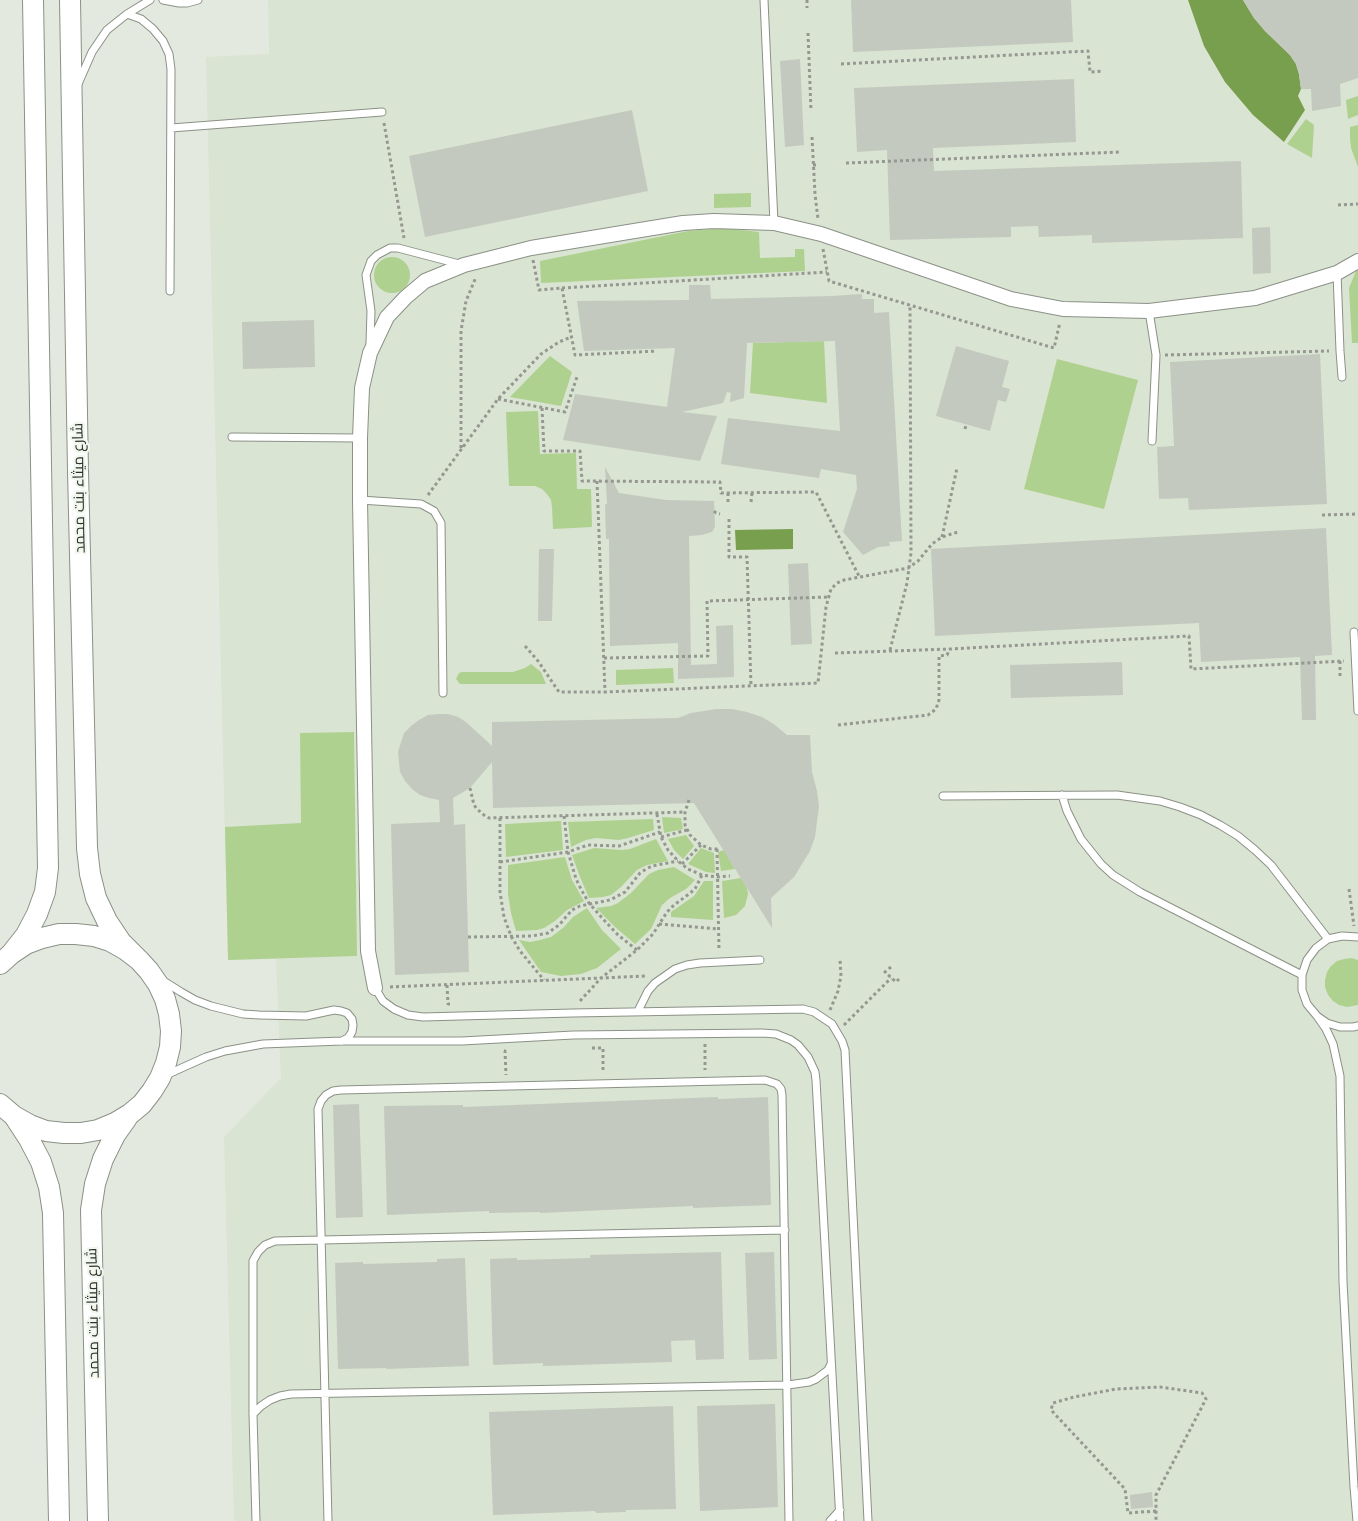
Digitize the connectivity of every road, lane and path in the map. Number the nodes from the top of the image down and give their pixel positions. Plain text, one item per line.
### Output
1 (33, 0) edge
2 (70, 0) edge
3 (150, 0) edge
4 (163, 0) edge
5 (198, 0) edge
6 (764, 0) edge
7 (807, 0) edge
8 (807, 8) dead end
9 (128, 14) junction
10 (808, 33) dead end
11 (842, 64) dead end
12 (809, 65) junction
13 (814, 65) dead end
14 (1103, 71) dead end
15 (71, 100) junction
16 (811, 111) dead end
17 (382, 112) joint
18 (171, 128) junction
19 (1119, 152) dead end
20 (846, 163) dead end
21 (813, 165) dead end
22 (819, 165) dead end
23 (1358, 204) edge
24 (1338, 205) dead end
25 (774, 224) junction
26 (531, 248) junction
27 (405, 249) junction
28 (486, 259) junction
29 (1358, 261) edge
30 (464, 265) junction
31 (828, 272) dead end
32 (1337, 273) junction
33 (562, 288) junction
34 (170, 291) dead end
35 (910, 305) dead end
36 (1149, 311) junction
37 (571, 337) junction
38 (657, 351) dead end
39 (1340, 351) junction
40 (370, 353) junction
41 (1156, 355) junction
42 (577, 377) dead end
43 (1342, 377) dead end
44 (498, 399) junction
45 (542, 408) junction
46 (232, 437) dead end
47 (360, 438) junction
48 (1152, 441) dead end
49 (461, 450) junction
50 (957, 468) dead end
51 (597, 481) junction
52 (728, 493) junction
53 (752, 493) junction
54 (360, 500) junction
55 (728, 502) dead end
56 (752, 502) dead end
57 (422, 504) junction
58 (1358, 514) edge
59 (1322, 515) dead end
60 (729, 519) dead end
61 (958, 532) dead end
62 (942, 537) junction
63 (909, 568) junction
64 (860, 578) junction
65 (828, 597) junction
66 (748, 600) junction
67 (1354, 632) dead end
68 (525, 646) dead end
69 (950, 649) junction
70 (890, 650) junction
71 (835, 653) dead end
72 (604, 658) junction
73 (1340, 661) junction
74 (1356, 661) junction
75 (1340, 679) dead end
76 (751, 686) junction
77 (605, 692) junction
78 (443, 693) dead end
79 (1358, 711) edge
80 (838, 725) dead end
81 (470, 788) dead end
82 (1062, 795) junction
83 (943, 796) dead end
84 (690, 800) dead end
85 (685, 812) junction
86 (657, 814) junction
87 (564, 816) junction
88 (500, 818) junction
89 (687, 830) junction
90 (660, 832) junction
91 (661, 837) junction
92 (701, 845) junction
93 (568, 852) junction
94 (500, 862) junction
95 (680, 863) junction
96 (702, 874) junction
97 (730, 876) dead end
98 (717, 877) junction
99 (1349, 889) dead end
100 (589, 903) junction
101 (659, 924) junction
102 (718, 929) junction
103 (468, 936) dead end
104 (511, 936) junction
105 (1357, 937) edge
106 (1329, 939) junction
107 (637, 950) junction
108 (6, 959) edge
109 (760, 960) dead end
110 (840, 960) dead end
111 (720, 962) junction
112 (144, 965) junction
113 (891, 966) dead end
114 (1302, 975) junction
115 (664, 976) junction
116 (901, 977) dead end
117 (601, 978) junction
118 (891, 978) junction
119 (545, 981) junction
120 (447, 985) junction
121 (375, 988) junction
122 (638, 1011) junction
123 (573, 1013) junction
124 (462, 1016) junction
125 (1317, 1016) junction
126 (825, 1018) junction
127 (1358, 1026) edge
128 (838, 1032) junction
129 (573, 1035) junction
130 (342, 1041) junction
131 (705, 1043) dead end
132 (494, 1051) dead end
133 (160, 1078) junction
134 (706, 1081) junction
135 (603, 1083) junction
136 (506, 1086) junction
137 (7, 1110) edge
138 (130, 1114) junction
139 (785, 1230) junction
140 (323, 1240) junction
141 (831, 1364) junction
142 (788, 1385) junction
143 (326, 1394) junction
144 (253, 1414) junction
145 (840, 1510) junction
146 (1156, 1511) junction
147 (59, 1521) edge
148 (98, 1521) edge
149 (256, 1521) edge
150 (328, 1521) edge
151 (789, 1521) edge
152 (830, 1521) edge
153 (840, 1521) edge
154 (868, 1521) edge
155 (1156, 1521) edge
156 (1357, 1521) edge

1 - 108 main road
2 - 15 main road, شارع ميثاء بنت محمد
3 - 9 lane
4 - 5 lane
6 - 25 lane
7 - 8 path
9 - 15 lane
9 - 18 lane
10 - 12 path
11 - 14 path
12 - 13 path
12 - 16 path
15 - 112 main road, شارع ميثاء بنت محمد
17 - 18 lane
17 - 27 path
18 - 34 lane
19 - 20 path
21 - 22 path
23 - 24 path
25 - 26 street
25 - 36 street
26 - 28 street
26 - 33 path
27 - 30 lane
27 - 40 lane
28 - 30 street
28 - 49 path
29 - 32 street
30 - 40 street
31 - 33 path
32 - 36 street
32 - 39 lane
33 - 37 path
35 - 63 path
36 - 41 lane
37 - 38 path
37 - 44 path
39 - 41 path
39 - 43 lane
40 - 47 street
41 - 48 lane
42 - 45 path
44 - 45 path
44 - 49 path
45 - 51 path
46 - 47 lane
47 - 54 street
49 - 57 path
50 - 62 path
51 - 52 path
51 - 72 path
52 - 53 path
52 - 55 path
53 - 56 path
53 - 64 path
54 - 57 lane
54 - 121 street
57 - 78 lane
58 - 59 path
60 - 66 path
61 - 62 path
62 - 63 path
63 - 64 path
63 - 70 path
64 - 65 path
65 - 66 path
65 - 76 path
66 - 72 path
66 - 76 path
67 - 74 lane
68 - 77 path
69 - 70 path
69 - 73 path
69 - 80 path
70 - 71 path
72 - 77 path
73 - 74 path
73 - 75 path
74 - 79 lane
76 - 77 path
81 - 88 path
82 - 83 lane
82 - 106 lane
82 - 114 lane
84 - 85 path
85 - 86 path
85 - 89 path
86 - 87 path
86 - 90 path
87 - 88 path
87 - 93 path
88 - 94 path
89 - 91 path
89 - 92 path
90 - 91 path
90 - 93 path
91 - 95 path
92 - 95 path
92 - 98 path
93 - 94 path
93 - 100 path
94 - 104 path
95 - 96 path
95 - 100 path
96 - 98 path
96 - 101 path
97 - 98 path
98 - 102 path
99 - 105 path
100 - 104 path
100 - 107 path
101 - 102 path
101 - 107 path
102 - 111 path
103 - 104 path
104 - 119 path
105 - 106 lane
106 - 114 lane
107 - 117 path
108 - 112 main road
109 - 111 lane
110 - 126 path
111 - 115 lane
112 - 130 lane
112 - 133 main road
113 - 118 path
114 - 125 lane
115 - 117 path
115 - 122 lane
116 - 118 path
117 - 119 path
117 - 123 path
118 - 128 path
119 - 120 path
120 - 121 path
120 - 124 path
121 - 124 lane
122 - 123 lane
122 - 126 lane
123 - 124 lane
125 - 127 lane
125 - 156 lane
126 - 128 lane
128 - 154 lane
129 - 130 lane
129 - 135 path
129 - 141 lane
130 - 133 lane
131 - 134 path
132 - 136 path
133 - 138 main road
134 - 135 lane
134 - 139 lane
135 - 136 lane
136 - 140 lane
137 - 138 main road
137 - 147 main road
138 - 148 main road, شارع ميثاء بنت محمد
139 - 140 lane
139 - 142 lane
140 - 143 lane
140 - 144 lane
141 - 142 lane
141 - 145 lane
142 - 143 lane
142 - 151 lane
143 - 144 lane
143 - 150 lane
144 - 149 lane
145 - 152 lane
145 - 153 lane
146 - 146 path
146 - 155 path

